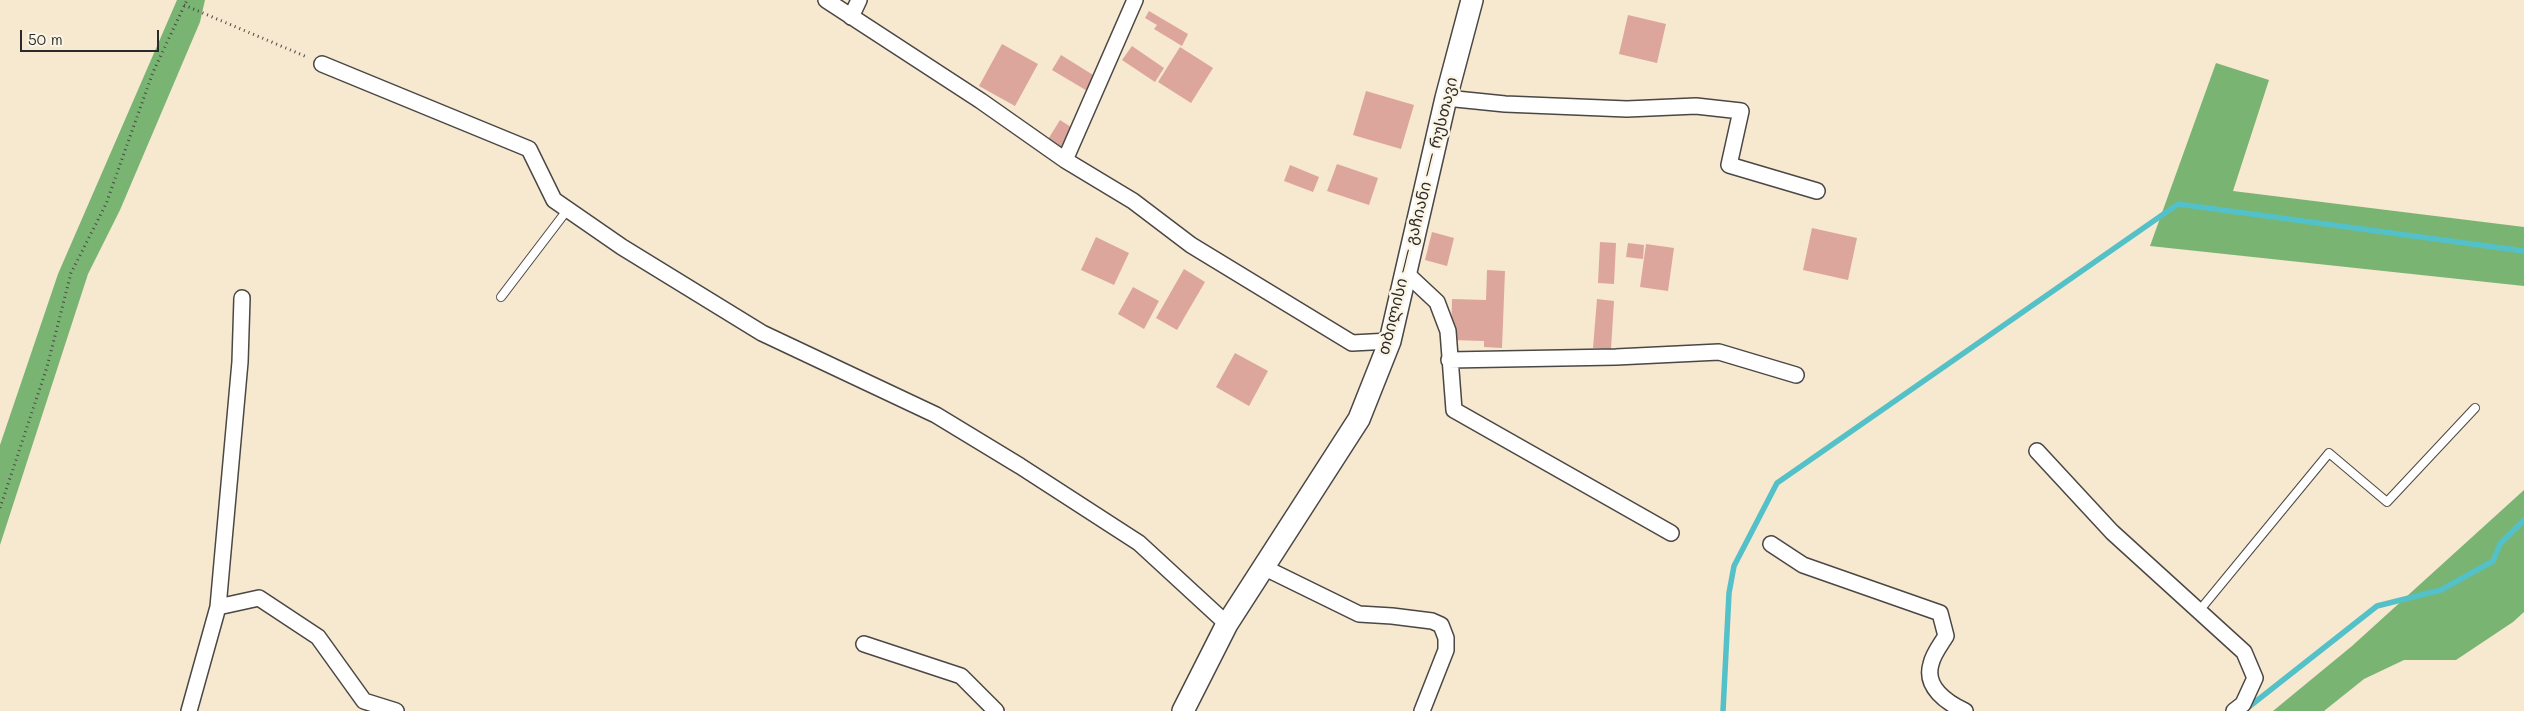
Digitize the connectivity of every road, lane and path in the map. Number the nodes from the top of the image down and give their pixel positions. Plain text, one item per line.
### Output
1 (187, 0) edge
2 (826, 0) edge
3 (859, 0) edge
4 (1134, 0) edge
5 (1472, 0) edge
6 (184, 5) junction
7 (851, 17) junction
8 (322, 64) joint
9 (1446, 98) junction
10 (1065, 160) junction
11 (1817, 191) dead end
12 (568, 209) junction
13 (1406, 273) junction
14 (501, 297) dead end
15 (242, 298) dead end
16 (1390, 341) junction
17 (1449, 360) junction
18 (1796, 375) dead end
19 (2475, 408) dead end
20 (2036, 450) dead end
21 (0, 508) edge
22 (1671, 532) dead end
23 (1771, 544) dead end
24 (1263, 567) junction
25 (218, 607) junction
26 (2199, 611) junction
27 (1227, 624) junction
28 (864, 644) dead end
29 (189, 711) edge
30 (396, 711) edge
31 (996, 711) edge
32 (1183, 711) edge
33 (1422, 711) edge
34 (1965, 711) edge
35 (2234, 711) edge

1 - 6 path
2 - 7 street
3 - 7 street
4 - 10 street
5 - 9 main road, თბილისი — გაჩიანი — რუსთავი
6 - 8 path
6 - 21 path
7 - 10 street
8 - 12 street
9 - 11 street
9 - 13 main road, თბილისი — გაჩიანი — რუსთავი
10 - 16 street
12 - 14 lane
12 - 27 street
13 - 16 main road, თბილისი — გაჩიანი — რუსთავი
13 - 17 street
15 - 25 street
16 - 24 main road, თბილისი — გაჩიანი — რუსთავი
17 - 18 street
17 - 22 street
19 - 26 lane
20 - 26 street
23 - 34 street
24 - 27 main road, თბილისი — გაჩიანი — რუსთავი
24 - 33 street
25 - 29 street
25 - 30 street
26 - 35 street
27 - 32 main road, თბილისი — გაჩიანი — რუსთავი
28 - 31 street

